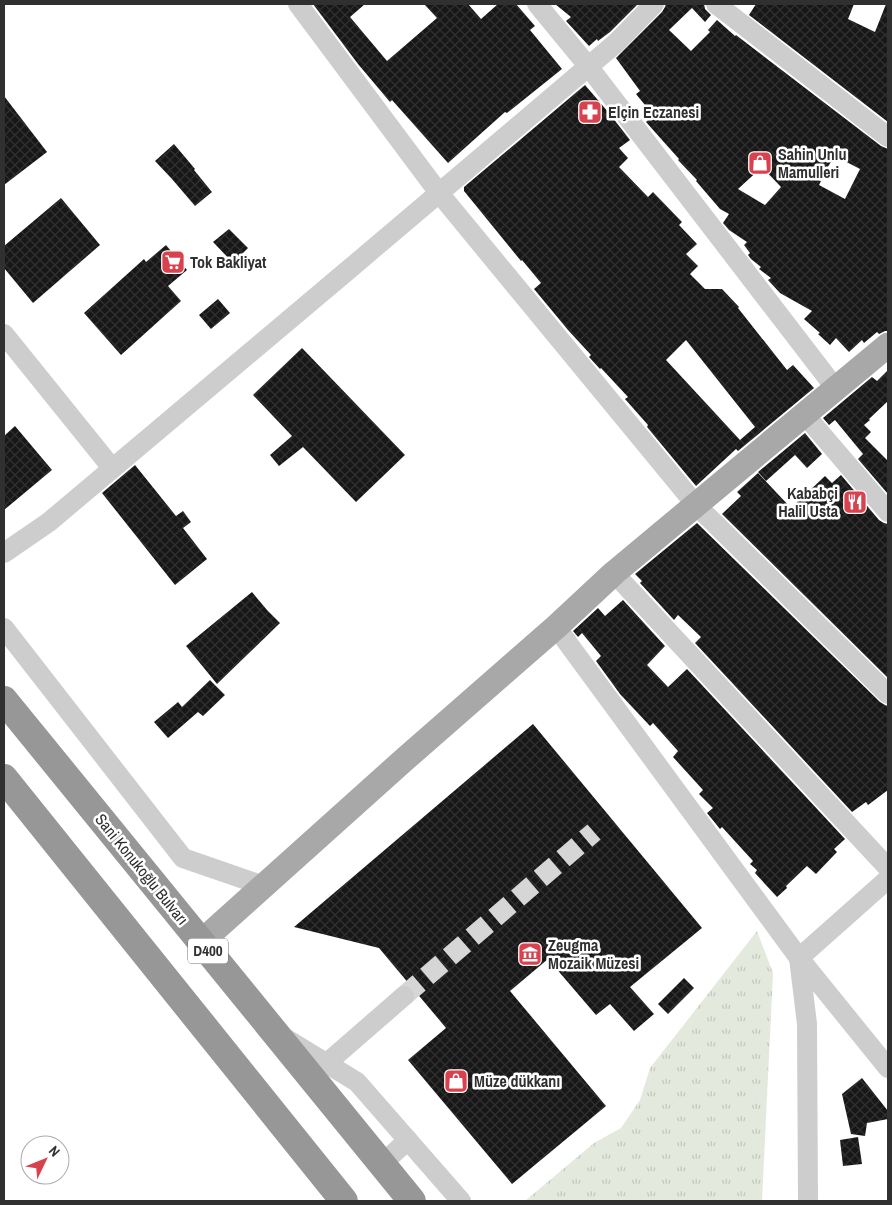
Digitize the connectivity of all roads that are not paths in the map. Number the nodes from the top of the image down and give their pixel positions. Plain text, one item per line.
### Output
1 (298, 4) edge
2 (537, 4) edge
3 (654, 4) edge
4 (716, 4) edge
5 (588, 66) junction
6 (888, 137) edge
7 (439, 193) junction
8 (4, 334) edge
9 (888, 345) edge
10 (836, 389) junction
11 (805, 415) junction
12 (112, 468) junction
13 (696, 505) junction
14 (888, 512) edge
15 (4, 552) edge
16 (614, 572) junction
17 (556, 627) junction
18 (4, 628) edge
19 (888, 694) edge
20 (4, 700) edge
21 (4, 778) edge
22 (888, 868) edge
23 (888, 879) edge
24 (264, 886) junction
25 (201, 942) junction
26 (799, 958) junction
27 (404, 996) tunnel mouth
28 (273, 1030) junction
29 (326, 1063) junction
30 (888, 1068) edge
31 (408, 1140) junction
32 (382, 1164) junction
33 (344, 1201) edge
34 (412, 1201) edge
35 (462, 1201) edge
36 (808, 1201) edge

1 - 7 street
2 - 5 street
3 - 5 street
4 - 6 street
5 - 7 street
5 - 10 street
7 - 12 street
7 - 13 street
8 - 12 street
9 - 10 main road
10 - 11 main road
11 - 13 main road
11 - 14 street
12 - 15 street
13 - 16 main road
13 - 19 street
16 - 17 main road
16 - 22 street
17 - 24 main road
17 - 26 street
18 - 24 street
20 - 25 highway, Sani Konukoğlu Bulvarı / D400
21 - 33 highway
23 - 26 street
24 - 25 main road
25 - 28 highway, Sani Konukoğlu Bulvarı / D400
26 - 30 street
26 - 36 street
27 - 29 street
28 - 29 street
28 - 32 highway, Sani Konukoğlu Bulvarı / D400
29 - 31 street
31 - 32 street
31 - 35 street
32 - 34 highway, Sani Konukoğlu Bulvarı / D400

